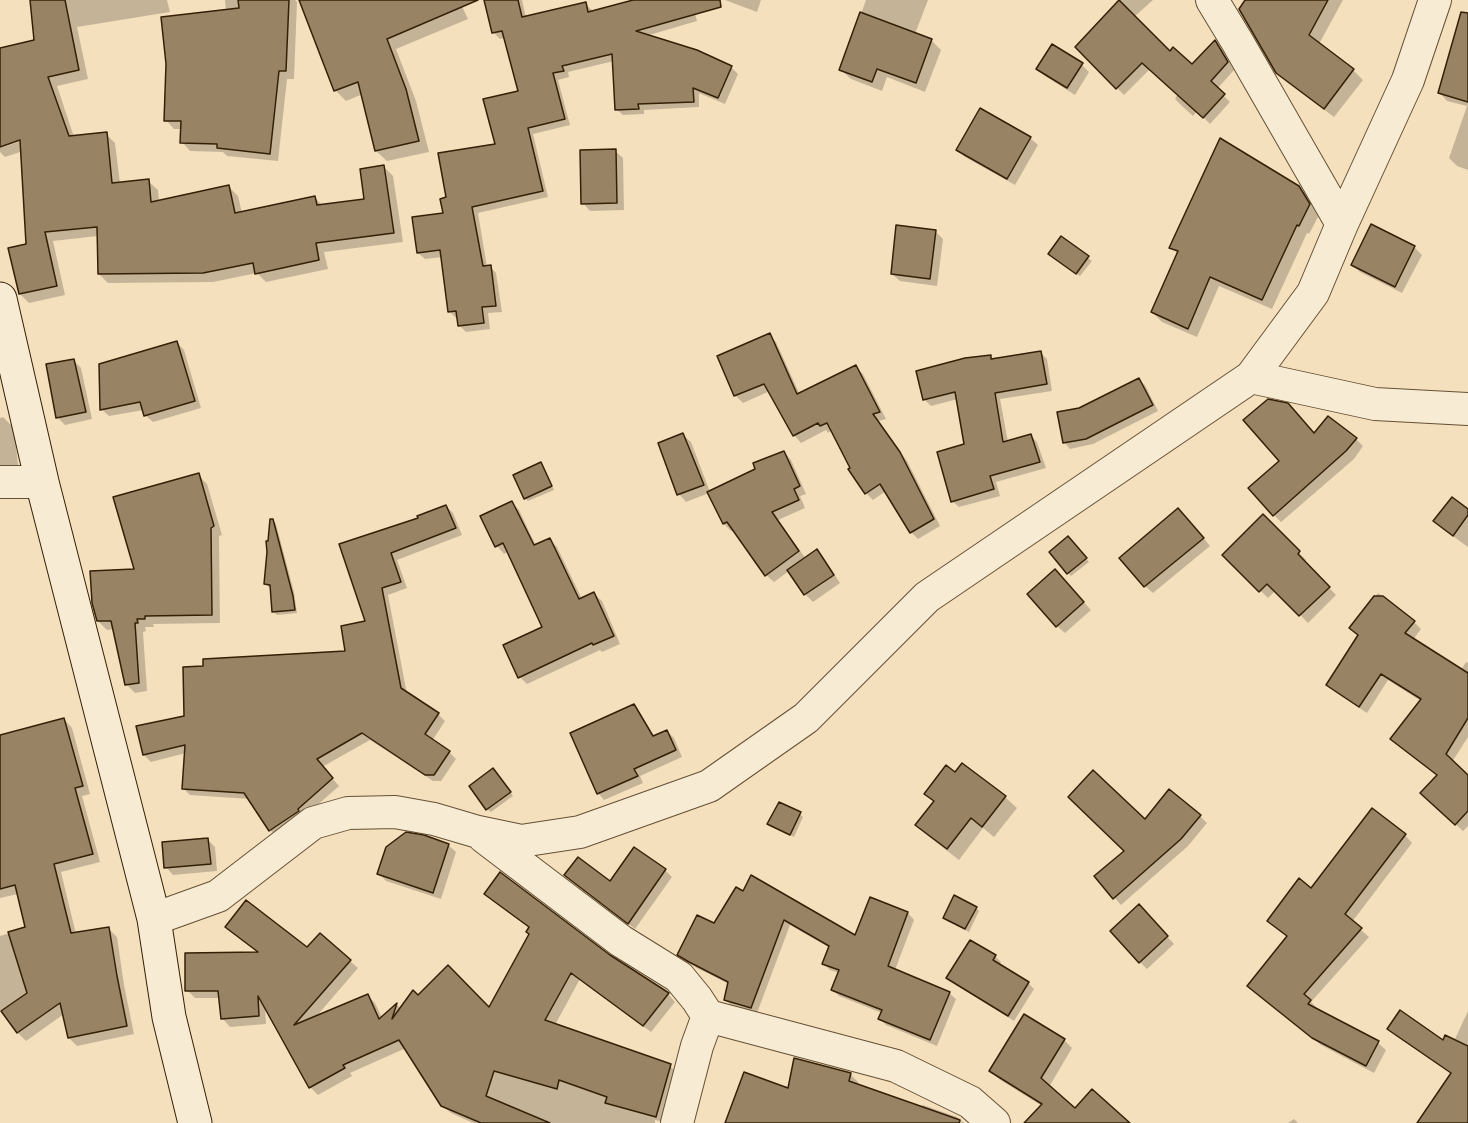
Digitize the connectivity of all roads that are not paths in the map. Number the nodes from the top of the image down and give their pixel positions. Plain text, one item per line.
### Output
1 (1212, 0) edge
2 (1435, 0) edge
3 (1342, 224) junction
4 (0, 299) edge
5 (1251, 378) junction
6 (1468, 409) edge
7 (0, 482) edge
8 (42, 482) junction
9 (478, 832) junction
10 (154, 919) junction
11 (708, 1016) junction
12 (195, 1123) edge
13 (677, 1123) edge
14 (994, 1123) edge

1 - 3 street
2 - 3 street
3 - 5 street
4 - 8 main road
5 - 6 street
5 - 9 street
7 - 8 street
8 - 10 main road
9 - 10 street
9 - 11 street
10 - 12 main road
11 - 13 street
11 - 14 street

